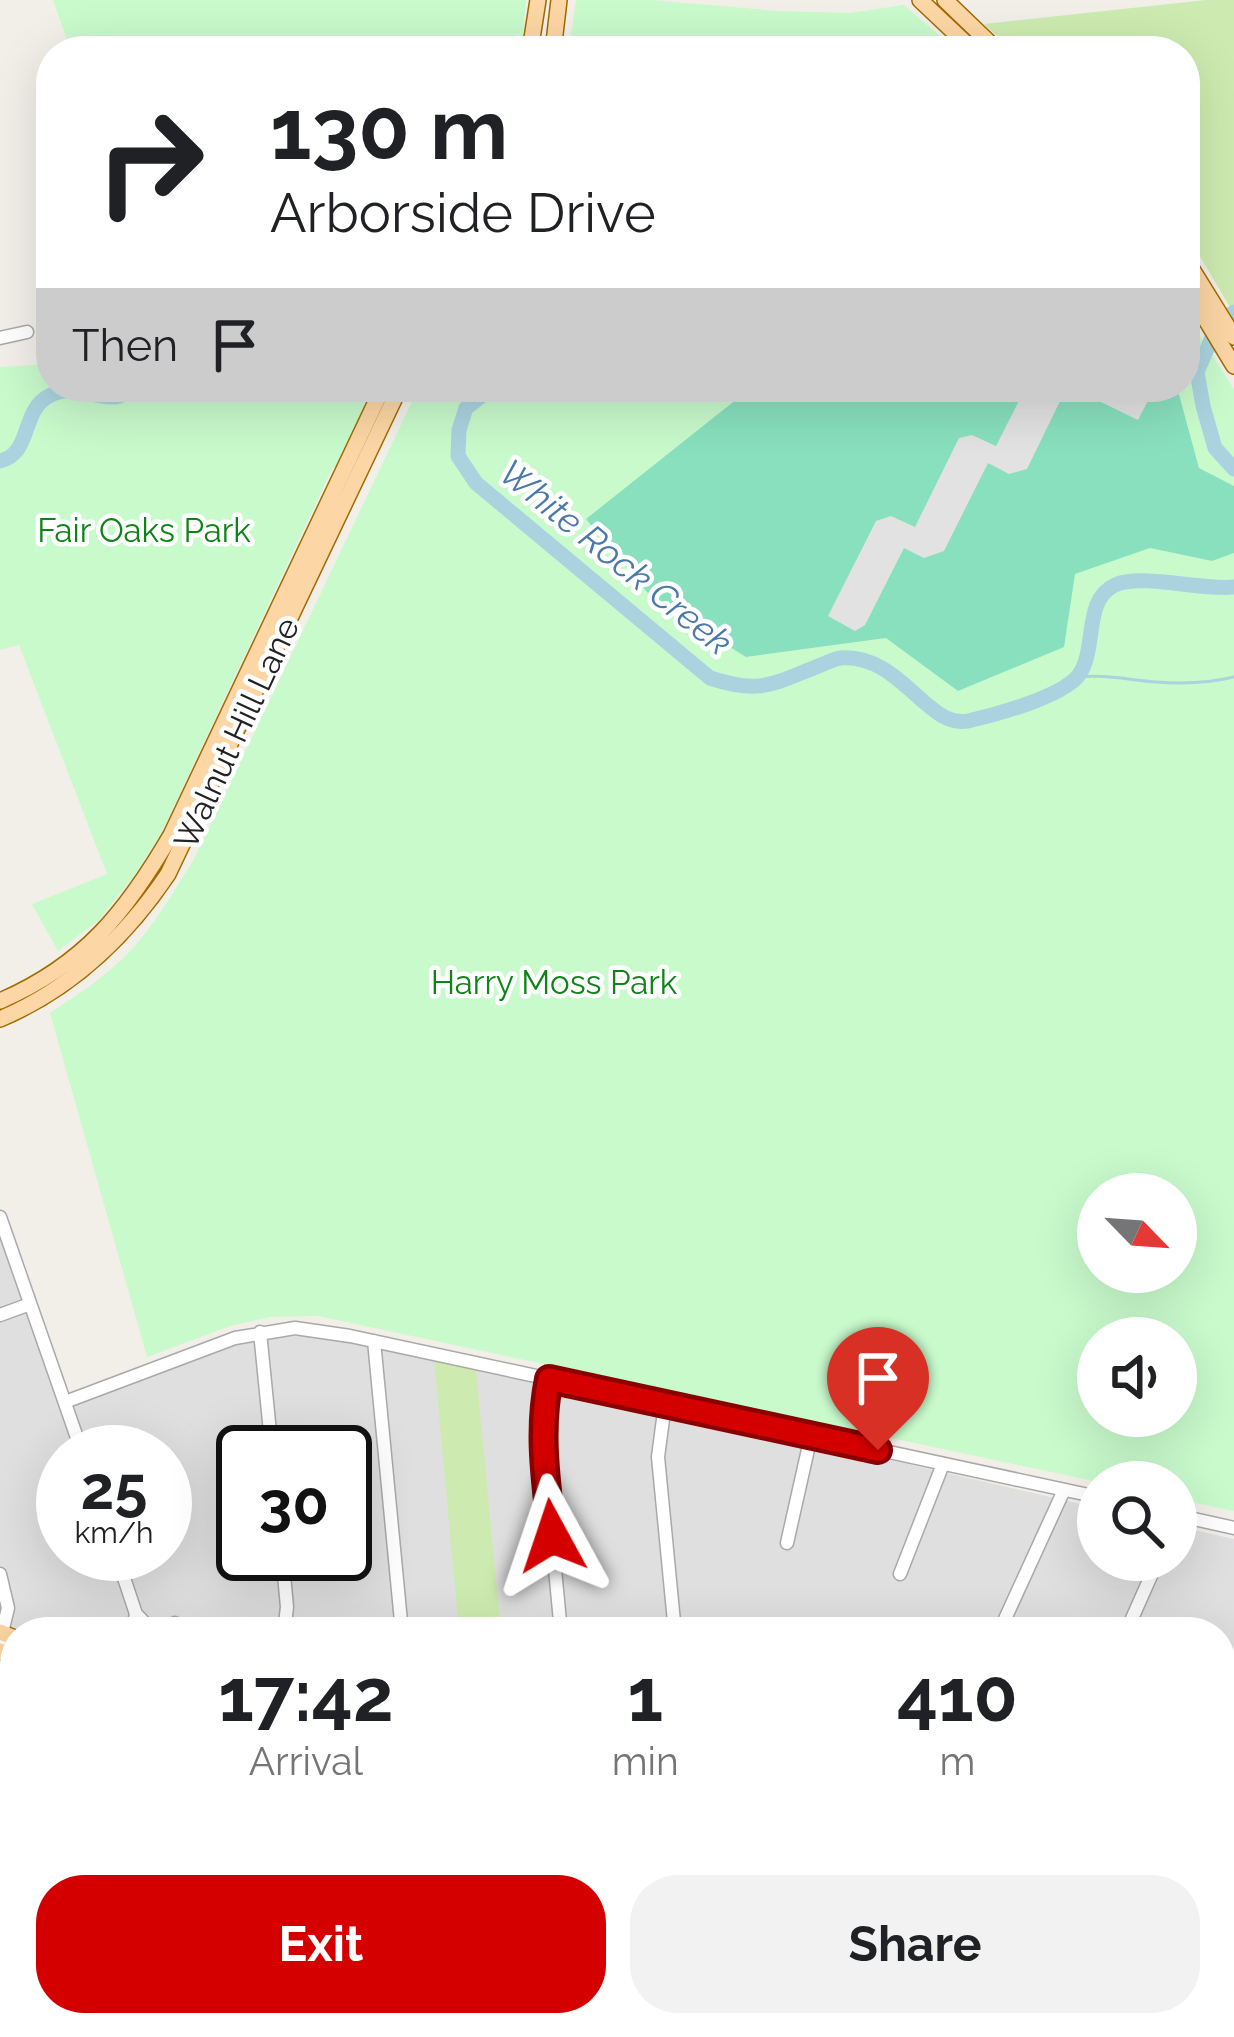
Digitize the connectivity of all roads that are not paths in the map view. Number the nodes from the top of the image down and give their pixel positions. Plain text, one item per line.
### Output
1 (538, 0) edge
2 (559, 0) edge
3 (920, 0) edge
4 (945, 0) edge
5 (532, 36) edge
6 (555, 36) edge
7 (958, 36) edge
8 (982, 36) edge
9 (1200, 297) joint
10 (27, 332) dead end
11 (1234, 337) edge
12 (0, 338) edge
13 (1234, 366) edge
14 (377, 402) edge
15 (392, 402) edge
16 (339, 497) junction
17 (178, 837) junction
18 (0, 1001) edge
19 (0, 1019) edge
20 (0, 1216) edge
21 (30, 1304) junction
22 (0, 1315) edge
23 (260, 1332) junction
24 (374, 1341) junction
25 (549, 1379) junction
26 (65, 1402) junction
27 (665, 1404) junction
28 (73, 1425) edge
29 (269, 1425) edge
30 (811, 1436) junction
31 (943, 1464) junction
32 (1064, 1490) junction
33 (1077, 1493) edge
34 (1197, 1520) edge
35 (1234, 1528) edge
36 (787, 1544) dead end
37 (0, 1574) edge
38 (900, 1574) dead end
39 (125, 1581) edge
40 (285, 1581) edge
41 (1149, 1581) edge
42 (136, 1614) junction
43 (7, 1617) edge
44 (135, 1617) edge
45 (139, 1617) edge
46 (286, 1617) edge
47 (401, 1617) edge
48 (560, 1617) edge
49 (673, 1617) edge
50 (1005, 1617) edge
51 (1133, 1617) edge

1 - 5 main road
2 - 6 main road
3 - 7 main road
4 - 8 main road
9 - 11 main road
9 - 13 main road
10 - 12 street
14 - 16 main road, Walnut Hill Lane
15 - 16 main road, Walnut Hill Lane
16 - 17 main road, Walnut Hill Lane
17 - 18 main road, Walnut Hill Lane
17 - 19 main road, Walnut Hill Lane
20 - 21 street
21 - 22 street
21 - 26 street
23 - 24 street
23 - 26 street
23 - 29 street
24 - 25 street
24 - 47 street
25 - 27 street
25 - 48 street
26 - 28 street
27 - 30 street
27 - 49 street
30 - 31 street
30 - 36 street
31 - 32 street
31 - 38 street
32 - 33 street
32 - 50 street
34 - 35 street
37 - 43 street
39 - 42 street
40 - 46 street
41 - 51 street
42 - 44 street
42 - 45 street

